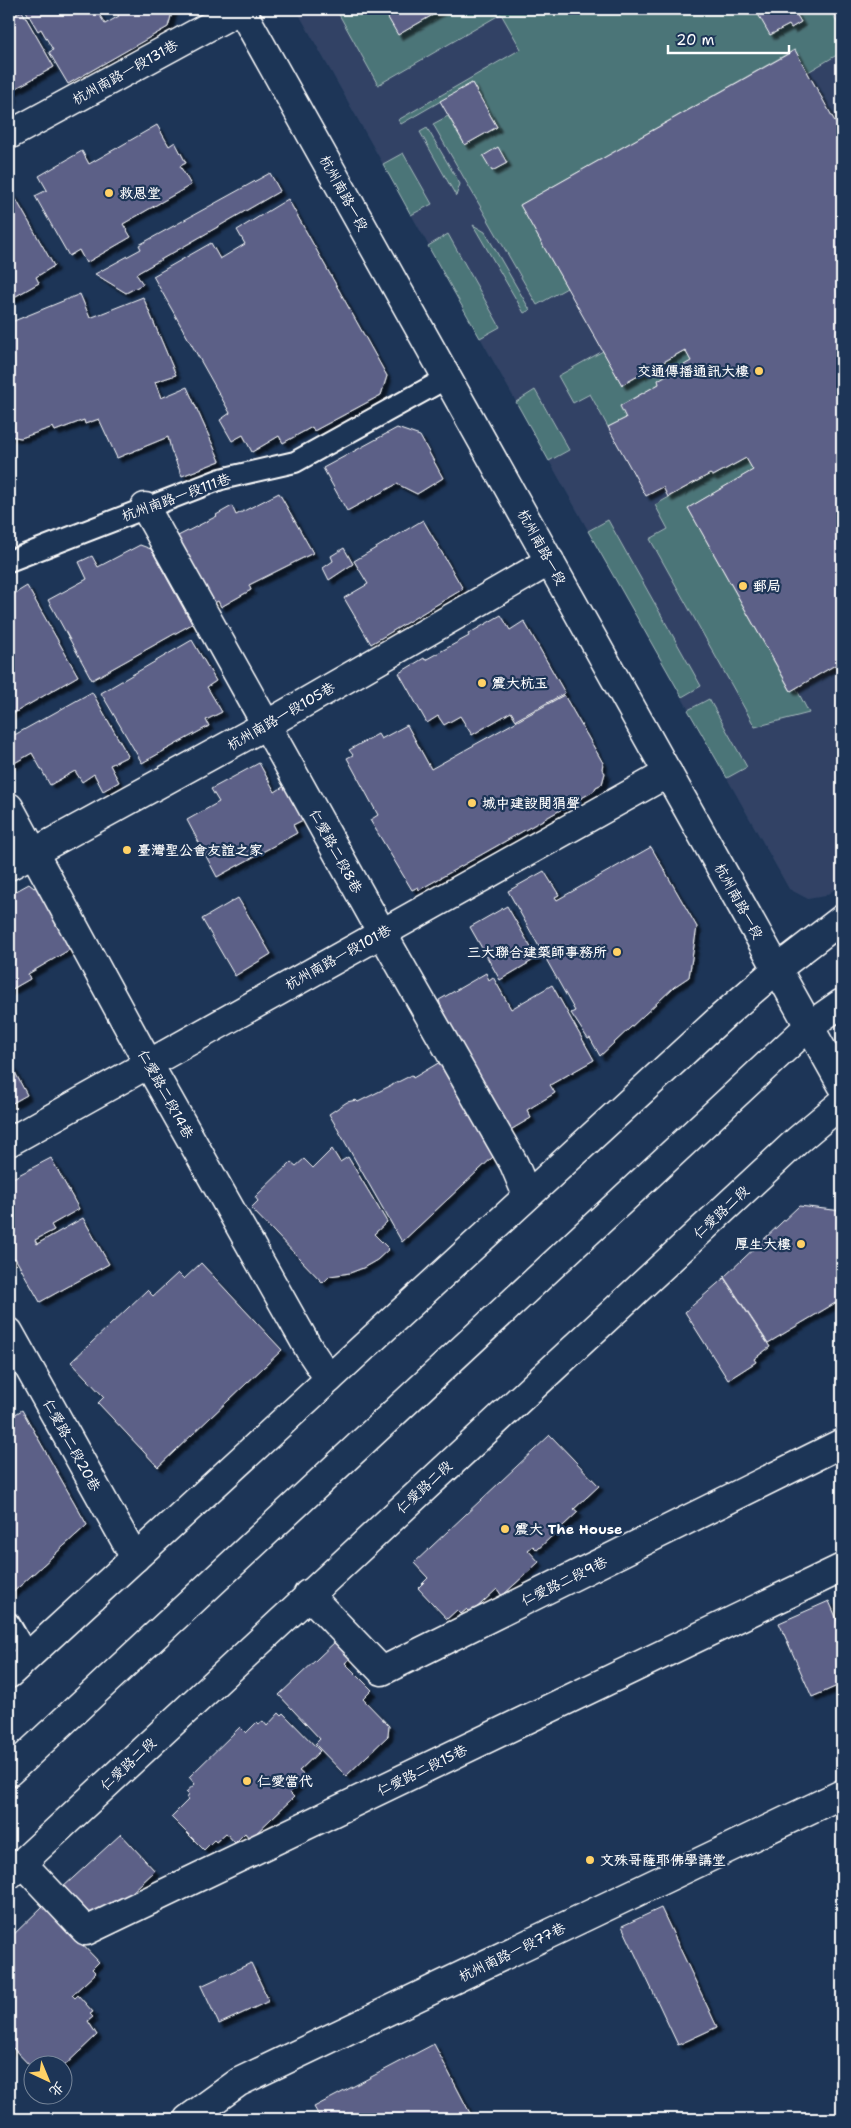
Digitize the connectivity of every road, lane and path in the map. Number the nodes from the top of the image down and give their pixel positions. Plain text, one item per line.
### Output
1 (241, 9) edge
2 (9, 135) edge
3 (447, 378) junction
4 (145, 507) junction
5 (9, 561) edge
6 (550, 561) junction
7 (266, 725) junction
8 (668, 772) junction
9 (9, 807) edge
10 (35, 852) junction
11 (9, 866) edge
12 (842, 919) edge
13 (382, 933) junction
14 (777, 970) junction
15 (842, 1003) edge
16 (809, 1026) junction
17 (148, 1063) junction
18 (842, 1085) edge
19 (842, 1103) edge
20 (9, 1142) edge
21 (527, 1195) junction
22 (9, 1332) edge
23 (329, 1378) junction
24 (842, 1443) edge
25 (134, 1558) junction
26 (842, 1568) edge
27 (308, 1594) junction
28 (9, 1623) edge
29 (18, 1665) edge
30 (9, 1772) edge
31 (842, 1794) edge
32 (15, 1869) edge
33 (188, 2119) edge

1 - 2 street, 杭州南路一段131巷
1 - 3 street, 杭州南路一段
3 - 4 lane, 杭州南路一段111巷
3 - 6 street, 杭州南路一段
4 - 5 lane, 杭州南路一段111巷
4 - 7 street, 仁愛路二段8巷
6 - 7 street, 杭州南路一段105巷
6 - 8 street, 杭州南路一段
7 - 10 street, 杭州南路一段105巷
7 - 13 street, 仁愛路二段8巷
8 - 13 street, 杭州南路一段101巷
8 - 14 street, 杭州南路一段
9 - 10 street, 仁愛路二段14巷
10 - 11 street, 杭州南路一段105巷
10 - 17 street, 仁愛路二段14巷
12 - 14 street
13 - 17 street, 杭州南路一段101巷
13 - 21 street, 仁愛路二段8巷
14 - 16 street, 杭州南路一段
14 - 21 street
15 - 16 street
16 - 18 street, 杭州南路一段
16 - 30 street
17 - 20 street, 杭州南路一段101巷
17 - 23 street, 仁愛路二段14巷
19 - 27 street, 仁愛路二段
21 - 23 street
22 - 25 street, 仁愛路二段20巷
23 - 25 street
24 - 27 street, 仁愛路二段9巷
25 - 29 street
26 - 32 street, 仁愛路二段15巷
27 - 32 street, 仁愛路二段
28 - 29 lane
31 - 33 street, 杭州南路一段77巷

